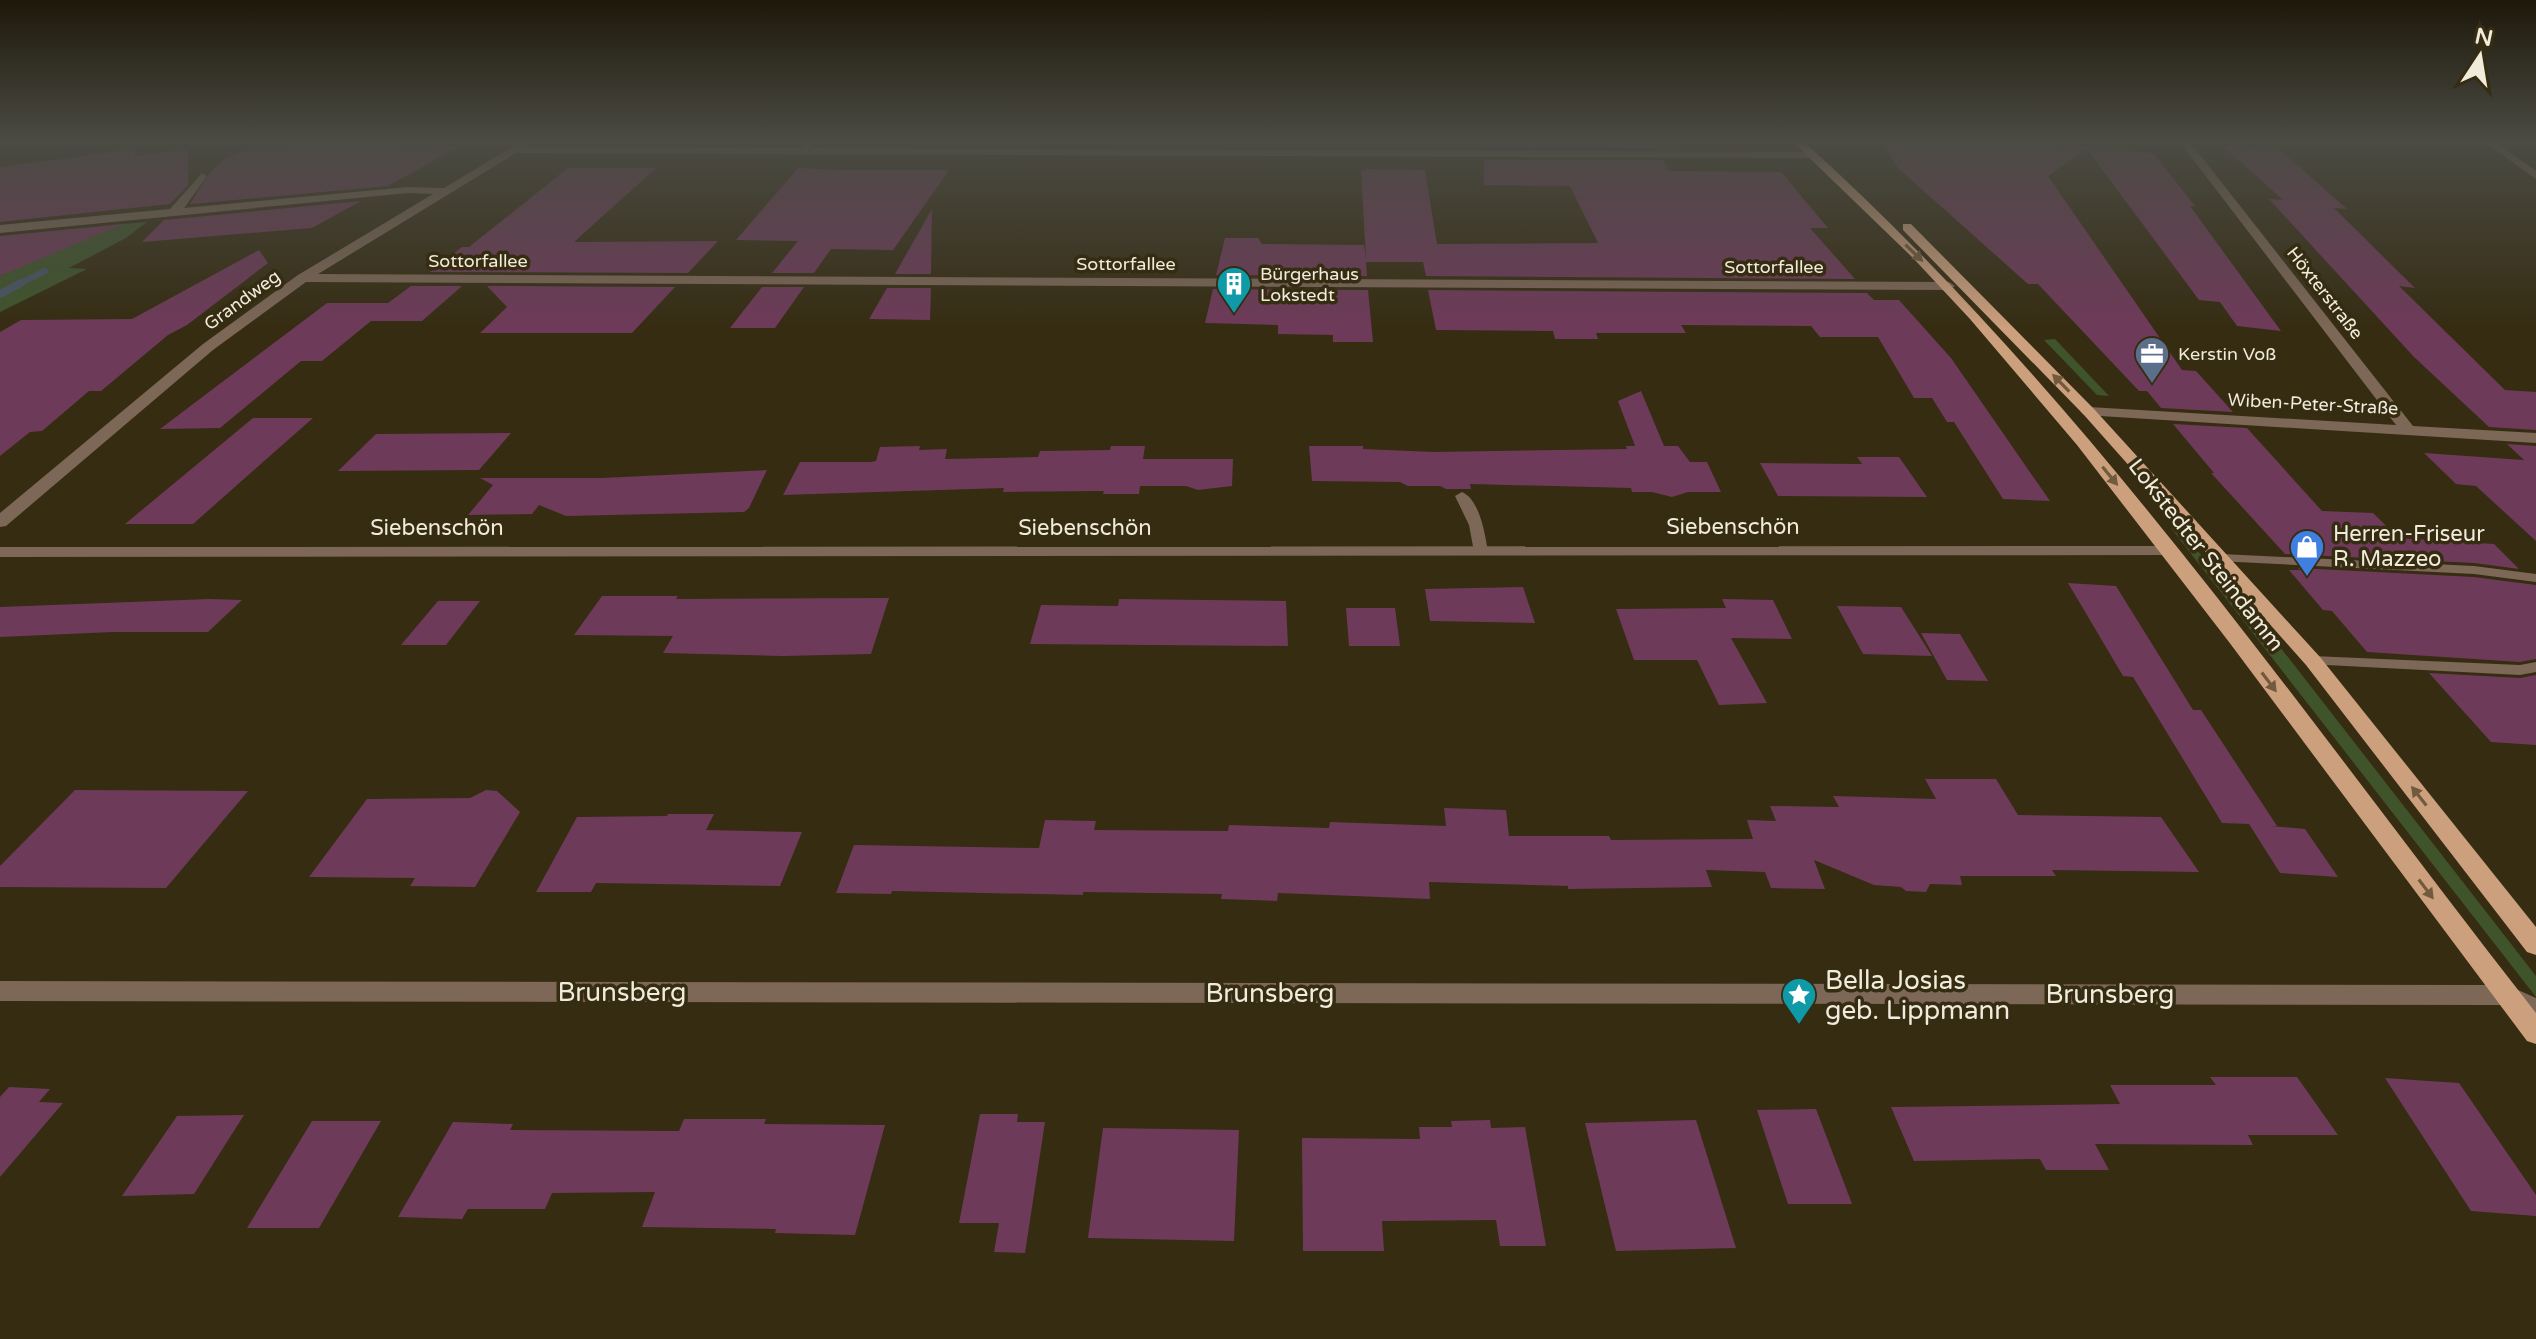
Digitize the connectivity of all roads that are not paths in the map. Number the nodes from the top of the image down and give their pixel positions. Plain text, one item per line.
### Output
1 (181, 203) edge
2 (265, 203) edge
3 (425, 203) edge
4 (1869, 203) edge
5 (1878, 203) edge
6 (2232, 203) edge
7 (174, 212) junction
8 (0, 229) edge
9 (303, 278) junction
10 (1949, 286) junction
11 (2089, 412) junction
12 (2407, 429) junction
13 (2536, 438) edge
14 (1462, 496) dead end
15 (0, 522) edge
16 (2170, 551) junction
17 (0, 552) edge
18 (1481, 552) junction
19 (2222, 558) junction
20 (2536, 578) edge
21 (2313, 661) junction
22 (2536, 667) edge
23 (2536, 945) edge
24 (0, 991) edge
25 (2507, 995) junction
26 (2536, 1010) edge
27 (2536, 1033) edge

1 - 7 street
2 - 7 street
3 - 9 street, Grandweg
4 -> 10 main road, Lokstedter Steindamm
11 -> 5 main road, Lokstedter Steindamm
6 - 12 street, Höxterstraße
7 - 8 street
9 - 10 street, Sottorfallee
9 - 15 street, Grandweg
10 -> 16 main road, Lokstedter Steindamm
11 - 12 street, Wiben-Peter-Straße
11 - 19 main road, Lokstedter Steindamm
12 - 13 street, Wiben-Peter-Straße
14 - 18 lane
16 - 18 street, Siebenschön
16 -> 25 main road, Lokstedter Steindamm
17 - 18 street, Siebenschön
19 - 20 lane
19 - 21 main road, Lokstedter Steindamm
21 - 22 lane
23 -> 21 main road, Lokstedter Steindamm
24 - 25 street, Brunsberg
25 - 26 street, Brunsberg
25 - 27 main road, Lokstedter Steindamm

